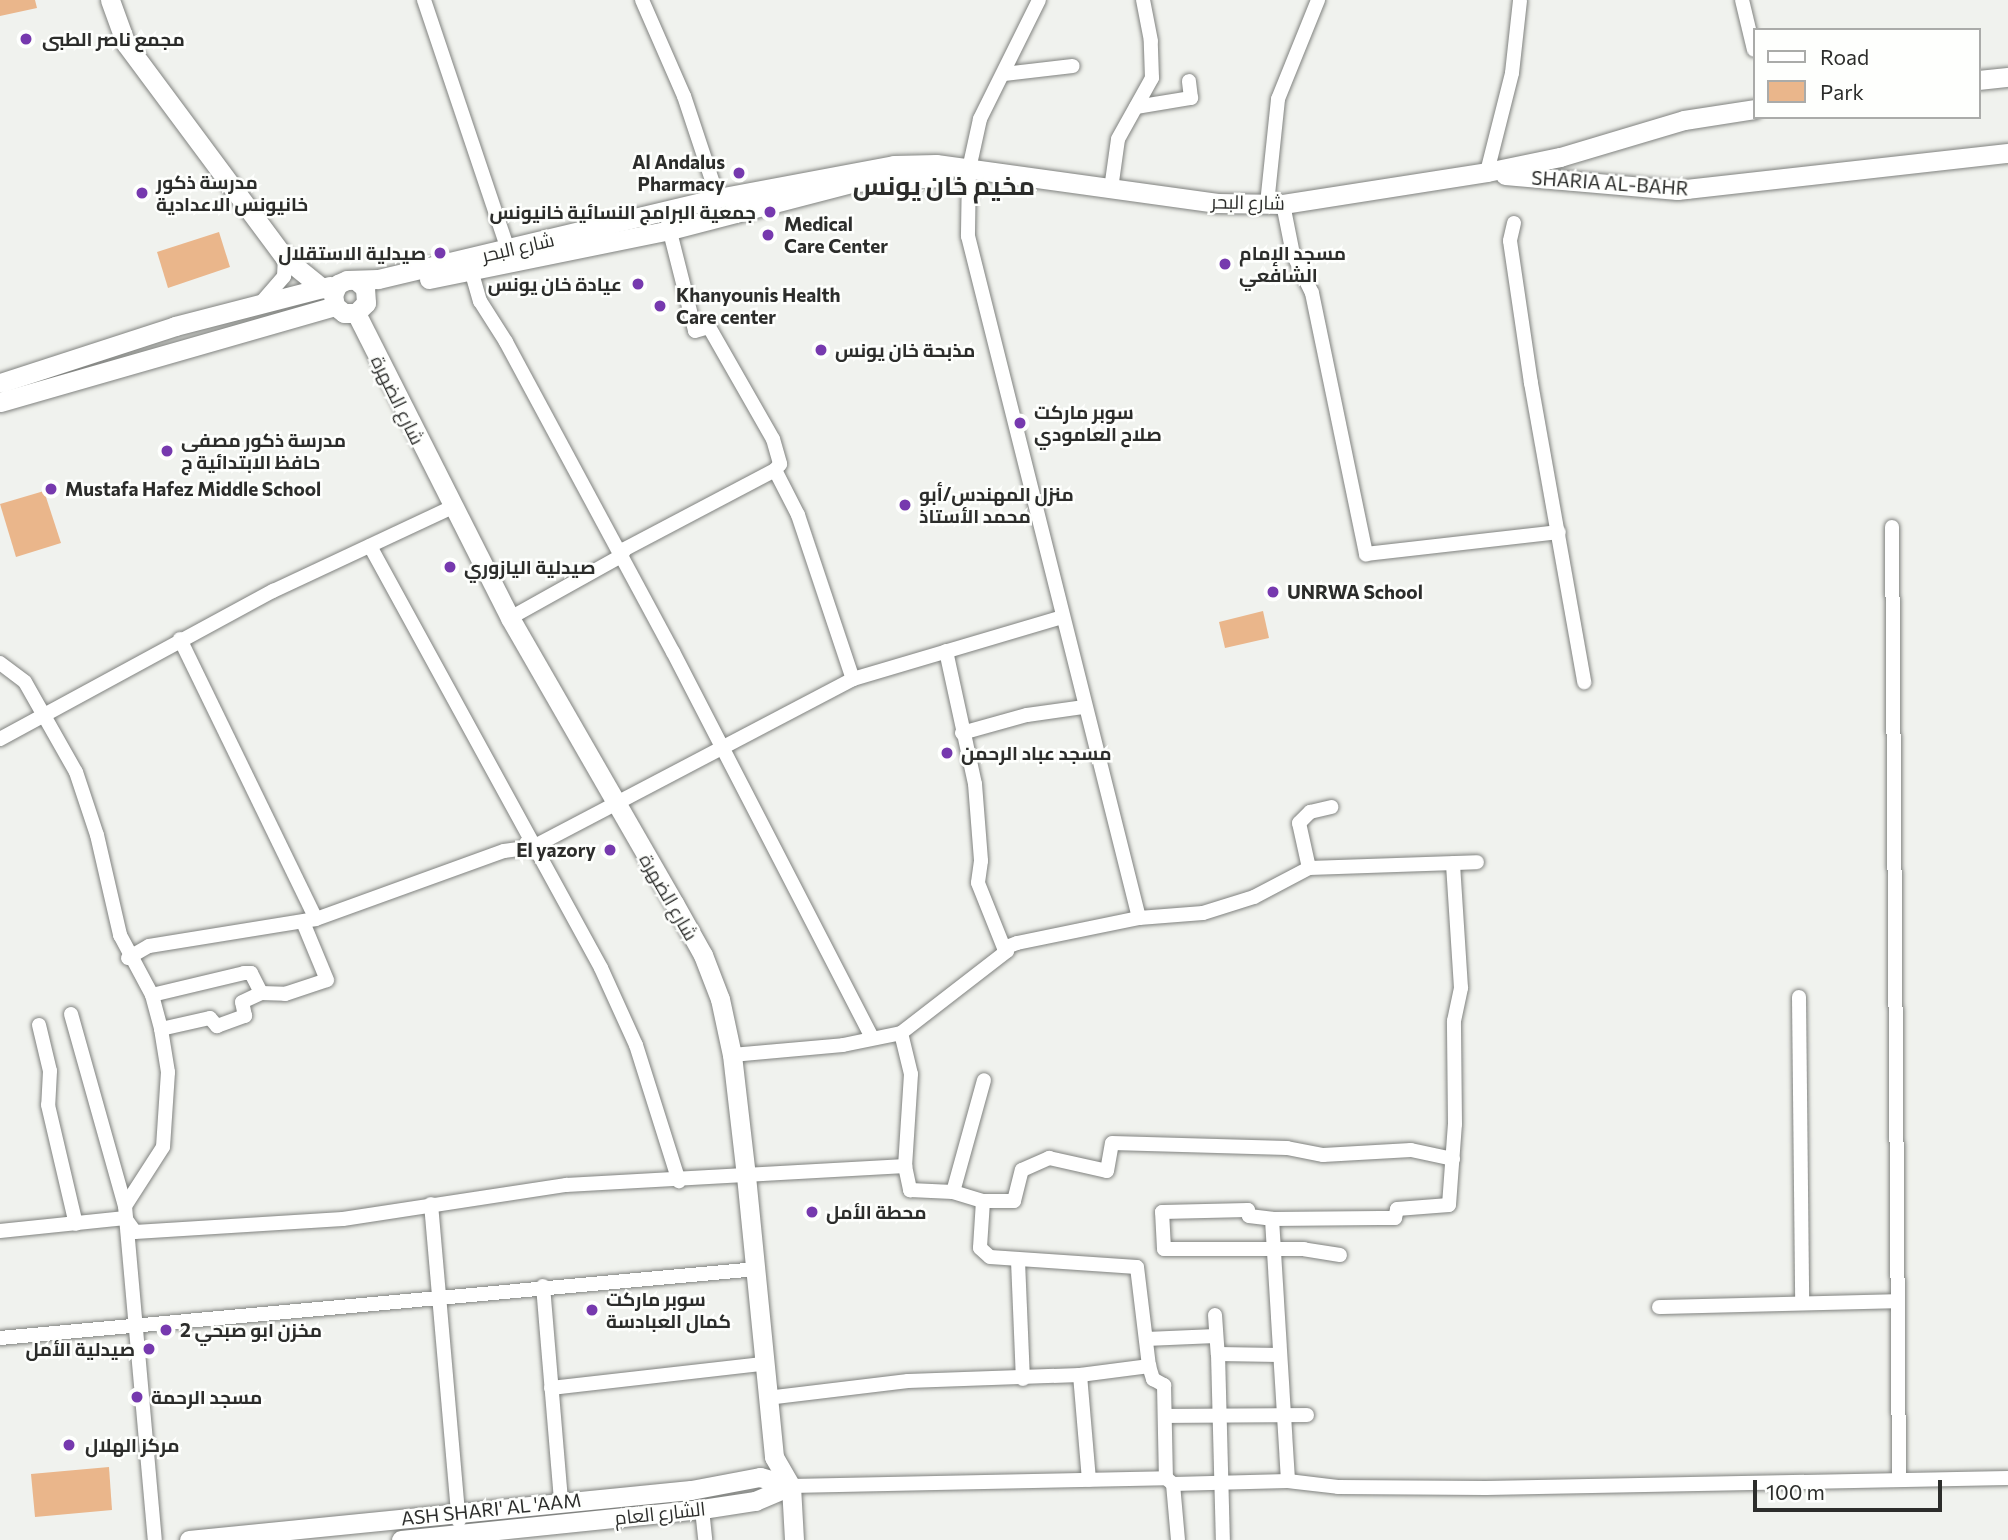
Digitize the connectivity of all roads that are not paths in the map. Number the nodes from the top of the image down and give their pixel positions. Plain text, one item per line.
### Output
1 (110, 0) edge
2 (424, 0) edge
3 (642, 0) edge
4 (1043, 0) edge
5 (1143, 0) edge
6 (1318, 0) edge
7 (1520, 0) edge
8 (1742, 0) edge
9 (1752, 42) edge
10 (1073, 66) dead end
11 (1004, 75) junction
12 (2008, 77) edge
13 (1980, 80) edge
14 (1189, 81) dead end
15 (1136, 107) junction
16 (1752, 109) edge
17 (2008, 153) edge
18 (1487, 172) junction
19 (969, 174) junction
20 (1111, 189) junction
21 (718, 198) junction
22 (1275, 204) junction
23 (667, 221) junction
24 (1514, 223) dead end
25 (508, 249) junction
26 (285, 258) junction
27 (469, 265) junction
28 (348, 293) junction
29 (260, 304) junction
30 (0, 383) edge
31 (0, 402) edge
32 (775, 470) junction
33 (452, 507) junction
34 (1892, 527) dead end
35 (1559, 532) junction
36 (370, 546) junction
37 (621, 556) junction
38 (1062, 617) junction
39 (510, 618) junction
40 (180, 639) junction
41 (946, 651) junction
42 (0, 663) edge
43 (853, 679) junction
44 (1584, 682) dead end
45 (1084, 708) junction
46 (44, 715) junction
47 (962, 733) junction
48 (0, 739) edge
49 (722, 748) junction
50 (615, 805) junction
51 (1331, 807) dead end
52 (533, 847) junction
53 (1477, 862) dead end
54 (1452, 863) junction
55 (1309, 868) junction
56 (1139, 918) junction
57 (309, 920) junction
58 (1004, 948) junction
59 (128, 958) junction
60 (261, 993) junction
61 (152, 995) junction
62 (1799, 997) dead end
63 (71, 1014) dead end
64 (39, 1025) dead end
65 (161, 1029) junction
66 (901, 1032) junction
67 (872, 1037) junction
68 (732, 1055) junction
69 (984, 1080) dead end
70 (1453, 1159) junction
71 (905, 1166) junction
72 (746, 1176) junction
73 (678, 1181) junction
74 (953, 1192) junction
75 (982, 1201) junction
76 (431, 1204) junction
77 (125, 1212) junction
78 (1272, 1219) junction
79 (76, 1224) junction
80 (0, 1231) edge
81 (1271, 1251) junction
82 (1340, 1255) dead end
83 (1018, 1261) junction
84 (756, 1269) junction
85 (543, 1286) junction
86 (438, 1300) junction
87 (1897, 1301) junction
88 (1802, 1303) junction
89 (1659, 1307) dead end
90 (1215, 1315) dead end
91 (133, 1328) junction
92 (1216, 1336) junction
93 (0, 1338) edge
94 (1146, 1339) junction
95 (1218, 1354) junction
96 (1279, 1355) junction
97 (763, 1364) junction
98 (1149, 1366) junction
99 (1080, 1376) junction
100 (1023, 1379) junction
101 (551, 1388) junction
102 (767, 1398) junction
103 (1217, 1415) junction
104 (1284, 1415) junction
105 (1307, 1415) dead end
106 (1165, 1416) junction
107 (1899, 1473) dead end
108 (2008, 1478) edge
109 (1089, 1479) junction
110 (1170, 1481) junction
111 (1288, 1481) junction
112 (1220, 1483) junction
113 (792, 1486) junction
114 (561, 1502) junction
115 (702, 1509) junction
116 (458, 1513) junction
117 (460, 1537) edge
118 (155, 1540) edge
119 (189, 1540) edge
120 (401, 1540) edge
121 (705, 1540) edge
122 (794, 1540) edge
123 (1178, 1540) edge
124 (1223, 1540) edge

1 - 26 main road
2 - 25 street
3 - 21 street
4 - 11 street
5 - 15 street
6 - 22 street
7 - 18 street
8 - 9 street
10 - 11 street
11 - 19 street
12 - 13 main road
14 - 15 street
15 - 20 street
16 - 18 main road, SHARIA AL-BAHR
17 - 18 main road, SHARIA AL-BAHR
18 - 22 main road, شارع البحر
19 - 20 main road, شارع البحر
19 - 21 main road, شارع البحر
19 - 23 main road, شارع البحر
19 - 38 street
20 - 22 main road, شارع البحر
21 - 23 main road, شارع البحر
22 - 35 street
23 - 25 main road, شارع البحر
23 - 27 main road, شارع البحر
23 - 32 street
24 - 35 street
25 - 27 main road, شارع البحر
26 - 28 main road
26 - 29 street
27 - 28 main road, شارع البحر
27 - 37 street
28 - 29 main road, شارع البحر
28 - 31 main road
28 - 33 main road, شارع الضهرة
29 - 30 main road, شارع البحر
32 - 37 street
32 - 43 street
33 - 36 street
33 - 39 main road, شارع الضهرة
34 - 87 street
35 - 44 street
36 - 40 street
36 - 52 street
37 - 39 street
37 - 49 street
38 - 41 street
38 - 45 street
39 - 50 main road, شارع الضهرة
40 - 46 street
40 - 57 street
41 - 43 street
41 - 47 street
42 - 46 street
43 - 49 street
45 - 47 street
45 - 56 street
46 - 48 street
46 - 59 street
47 - 58 street
49 - 50 street
49 - 67 street
50 - 52 street
50 - 68 main road, شارع الضهرة
51 - 55 street
52 - 57 street
52 - 73 street
53 - 54 street
54 - 55 street
54 - 70 street
55 - 56 street
56 - 58 street
57 - 59 street
57 - 60 street
58 - 66 street
59 - 61 street
60 - 61 street
60 - 65 street
61 - 65 street
62 - 88 street
63 - 77 street
64 - 79 street
65 - 77 street
66 - 67 street
66 - 71 street
67 - 68 street
68 - 72 main road, شارع الضهرة
69 - 74 street
70 - 75 street
70 - 78 street
71 - 72 street
71 - 74 street
72 - 73 street
72 - 84 main road, شارع الضهرة
73 - 76 street
74 - 75 street
75 - 83 street
76 - 77 street
76 - 86 street
77 - 79 street
77 - 91 street
78 - 81 street
78 - 81 street
79 - 80 street
81 - 82 street
81 - 96 street
83 - 94 street
83 - 100 street
84 - 85 street
84 - 97 main road, شارع الضهرة
85 - 86 street
85 - 101 street
86 - 91 street
86 - 116 street
87 - 88 street
87 - 107 street
88 - 89 street
90 - 92 street
91 - 93 street
91 - 118 street
92 - 94 street
92 - 95 street
94 - 98 street
95 - 96 street
95 - 103 street
96 - 104 street
97 - 101 street
97 - 102 main road, شارع الضهرة
98 - 99 street
98 - 106 street
99 - 100 street
99 - 109 street
100 - 102 street
101 - 114 street
102 - 113 main road, شارع الضهرة
103 - 104 street
103 - 106 street
103 - 112 street
104 - 105 street
104 - 111 street
106 - 110 street
108 - 111 street
109 - 110 street
109 - 113 street
110 - 112 street
110 - 123 street
111 - 112 street
112 - 124 street
113 - 114 main road, ASH SHARI' AL 'AAM
113 - 115 main road, الشارع العام
113 - 122 main road, شارع الضهرة
114 - 116 main road, ASH SHARI' AL 'AAM
115 - 117 main road, الشارع العام
115 - 121 street
116 - 117 street
116 - 119 main road, ASH SHARI' AL 'AAM
117 - 120 main road, الشارع العام

